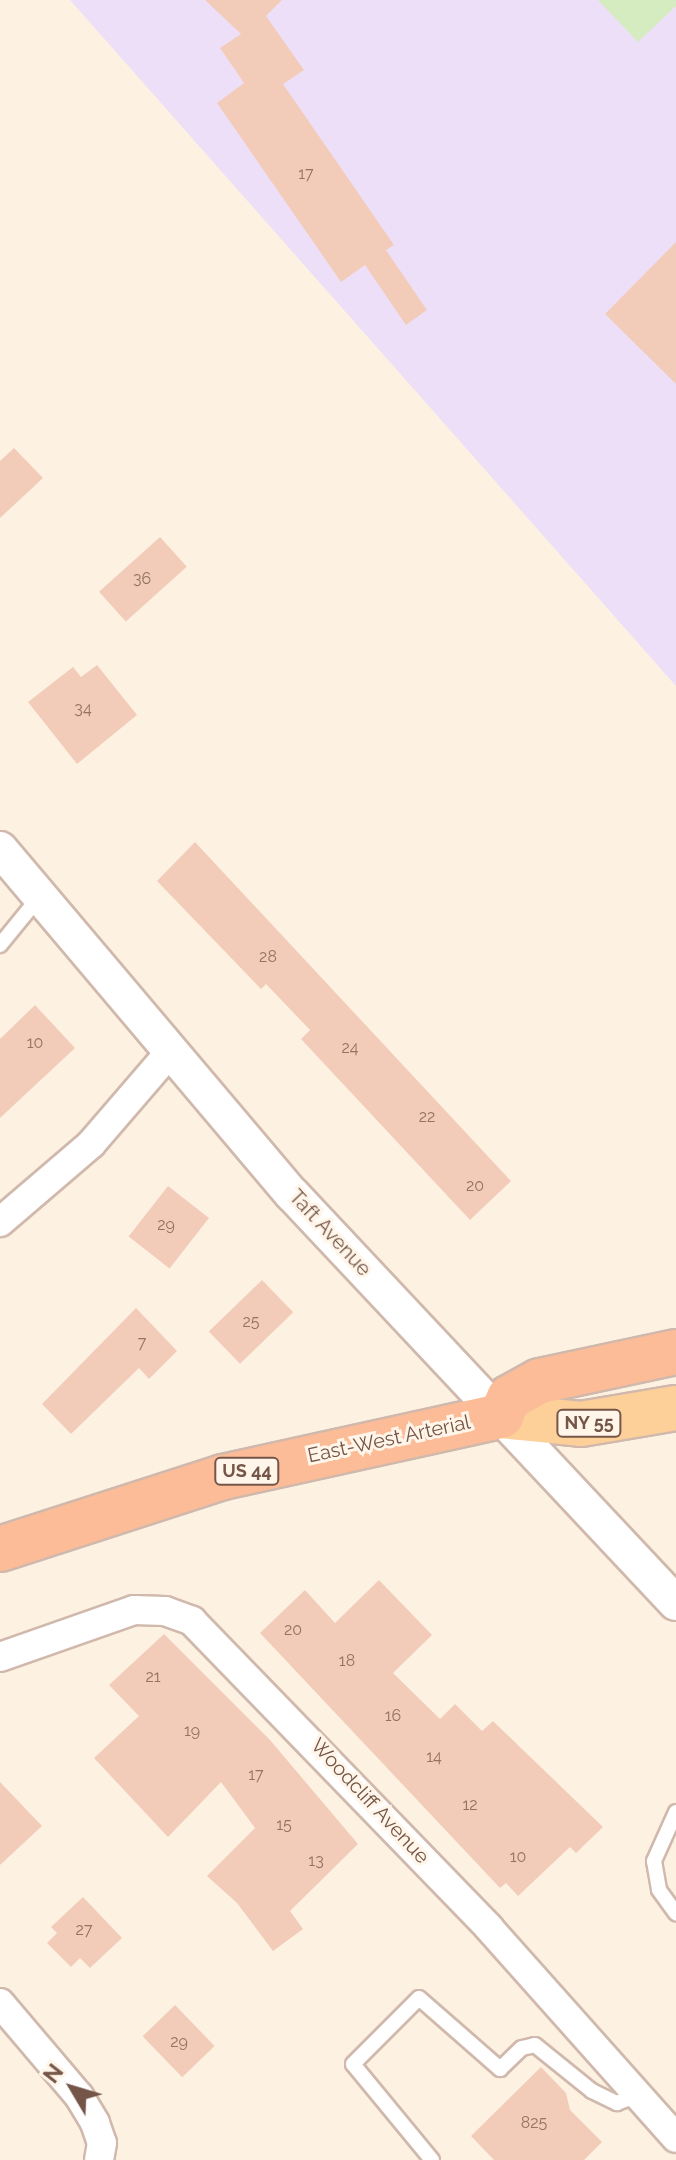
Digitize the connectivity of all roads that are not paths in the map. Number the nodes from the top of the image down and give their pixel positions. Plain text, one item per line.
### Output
1 (0, 849) edge
2 (40, 896) junction
3 (0, 945) edge
4 (171, 1051) junction
5 (0, 1222) edge
6 (676, 1352) edge
7 (676, 1408) edge
8 (501, 1416) junction
9 (0, 1549) edge
10 (676, 1603) edge
11 (0, 1657) edge
12 (676, 1812) edge
13 (676, 1913) edge
14 (0, 2003) edge
15 (638, 2095) junction
16 (676, 2138) edge
17 (99, 2160) edge
18 (432, 2160) edge

1 - 2 street, Taft Avenue
2 - 3 lane
2 - 4 street, Taft Avenue
4 - 5 street
4 - 8 street, Taft Avenue
6 - 8 highway
7 - 8 main road, NY 55
8 - 9 highway, East-West Arterial / US 44
8 - 10 street, Taft Avenue
11 - 15 street, Woodcliff Avenue
12 - 13 lane
14 - 17 street
15 - 16 street, Woodcliff Avenue
15 - 18 lane

